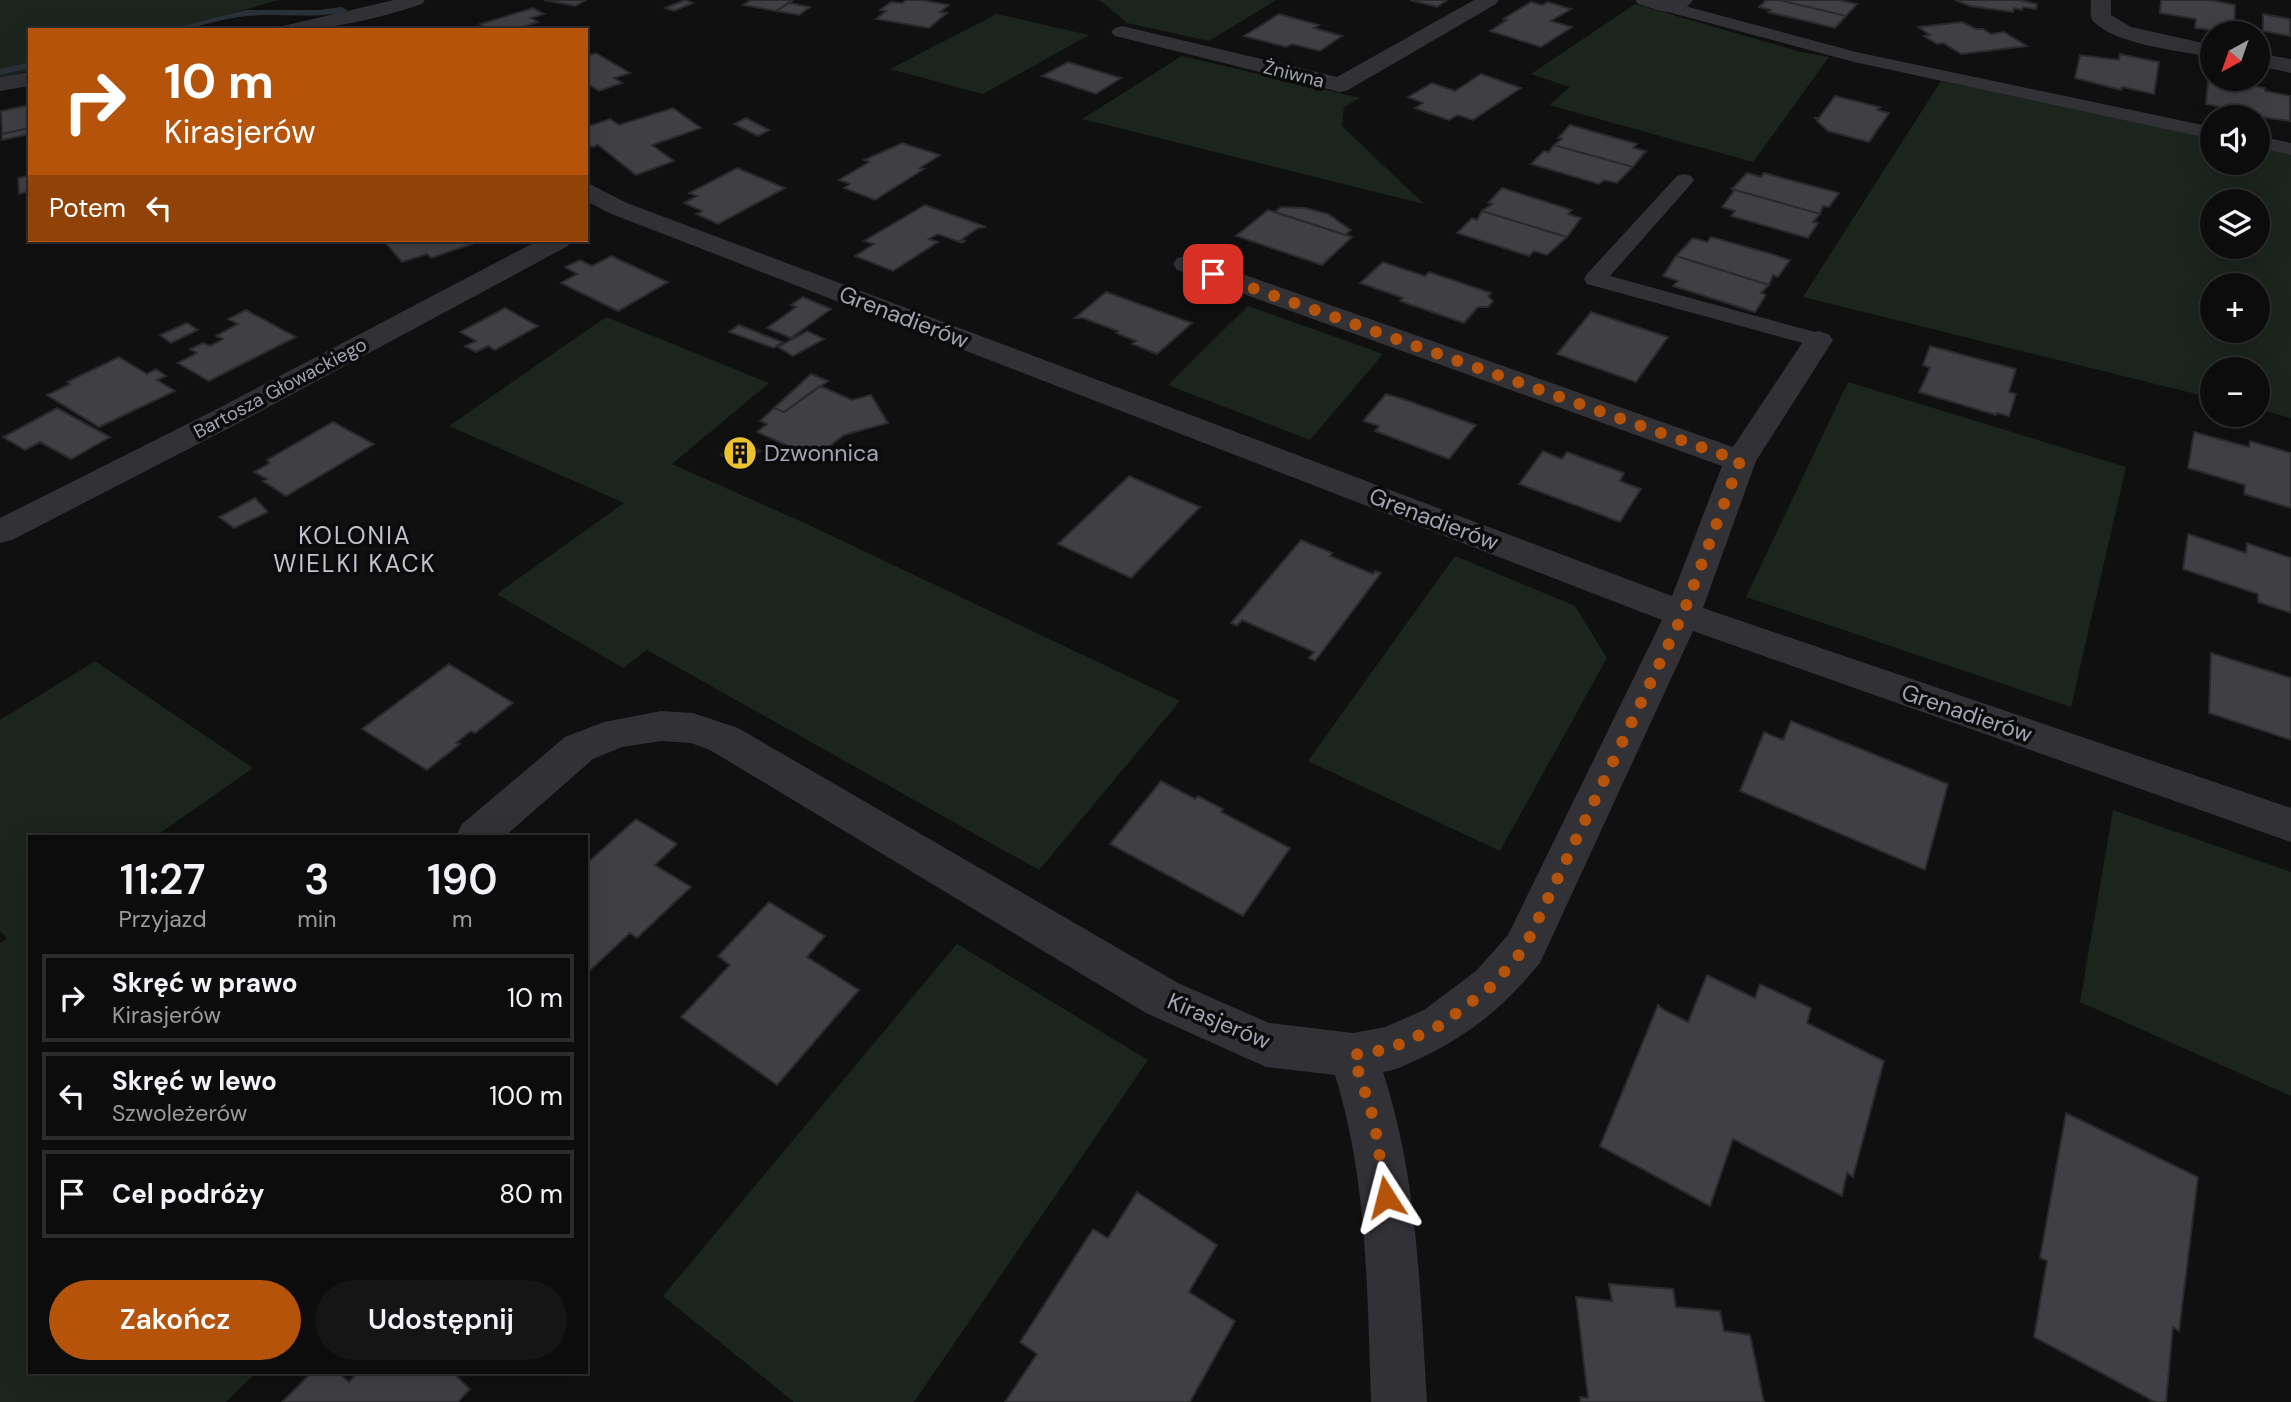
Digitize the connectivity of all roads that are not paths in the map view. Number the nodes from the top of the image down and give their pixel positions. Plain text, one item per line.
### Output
1 (415, 0) edge
2 (1489, 0) edge
3 (1645, 0) edge
4 (2101, 0) edge
5 (1678, 4) edge
6 (305, 28) edge
7 (1122, 32) dead end
8 (2200, 48) edge
9 (2270, 62) edge
10 (2291, 66) edge
11 (28, 79) edge
12 (0, 85) edge
13 (2200, 130) edge
14 (2270, 145) edge
15 (2291, 149) edge
16 (1684, 180) dead end
17 (588, 192) edge
18 (555, 242) edge
19 (1187, 264) dead end
20 (1818, 340) joint
21 (1740, 461) junction
22 (0, 532) edge
23 (1683, 614) junction
24 (2291, 825) edge
25 (478, 835) edge
26 (1353, 1055) junction
27 (1399, 1402) edge

1 - 6 street
2 - 7 street, Żniwna
3 - 5 street
4 - 8 street
5 - 13 lane
9 - 10 street
11 - 12 street
14 - 15 lane
16 - 20 lane
17 - 23 street, Grenadierów
18 - 22 street, Bartosza Głowackiego
19 - 21 street
20 - 21 street, Kirasjerów
21 - 23 street, Kirasjerów
23 - 24 street, Grenadierów
23 - 26 street, Kirasjerów
25 - 26 street, Kirasjerów
26 - 27 street

